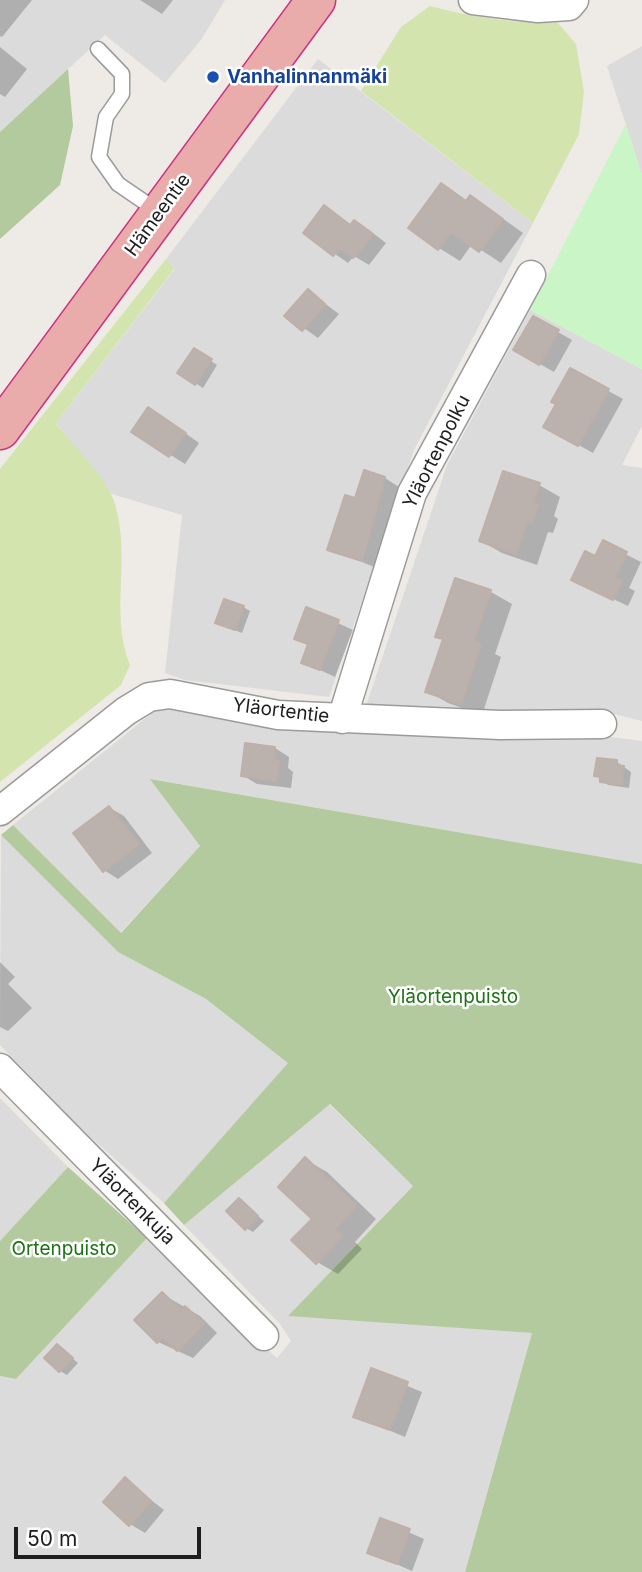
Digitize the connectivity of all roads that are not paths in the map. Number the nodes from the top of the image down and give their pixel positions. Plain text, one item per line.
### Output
1 (316, 0) edge
2 (472, 0) edge
3 (572, 3) edge
4 (98, 49) dead end
5 (160, 212) junction
6 (531, 275) dead end
7 (0, 430) edge
8 (342, 719) junction
9 (602, 723) dead end
10 (0, 811) edge
11 (0, 1068) edge
12 (264, 1336) dead end

1 - 5 highway, Hämeentie
2 - 3 street
4 - 5 lane
5 - 7 highway, Hämeentie
6 - 8 street, Yläortenpolku
8 - 9 street, Yläortentie
8 - 10 street, Yläortentie
11 - 12 street, Yläortenkuja

